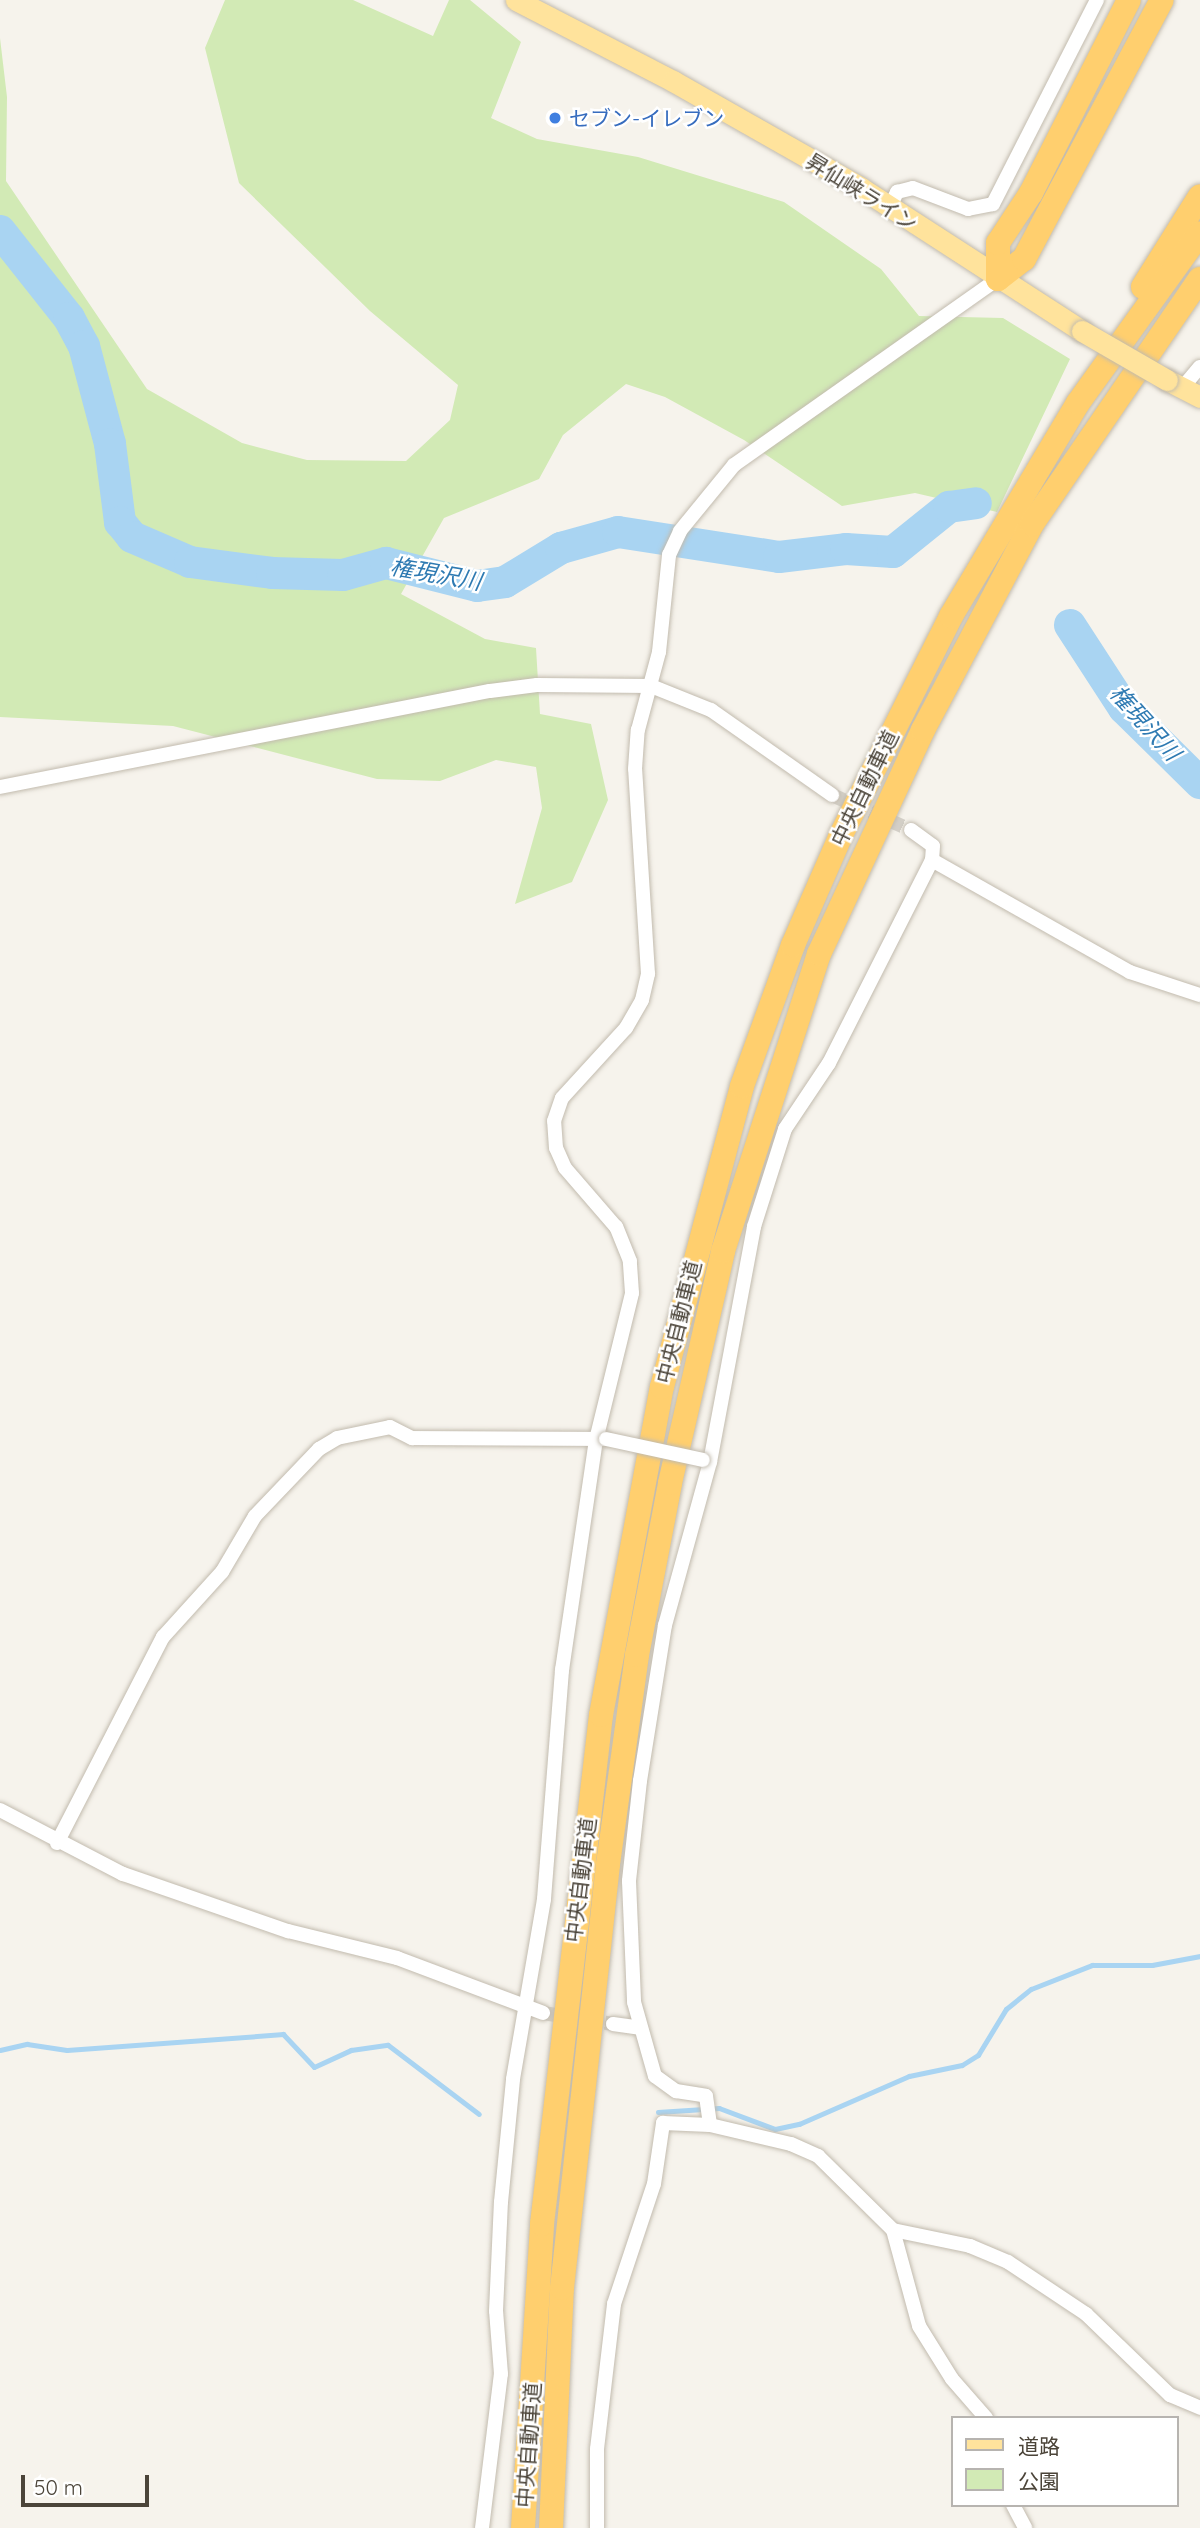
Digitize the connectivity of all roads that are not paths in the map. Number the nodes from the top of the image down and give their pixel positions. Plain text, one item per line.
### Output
1 (516, 0) edge
2 (1097, 0) edge
3 (1127, 0) edge
4 (1160, 0) edge
5 (1200, 197) edge
6 (890, 207) junction
7 (1200, 233) edge
8 (998, 279) junction
9 (1199, 280) edge
10 (1200, 367) edge
11 (1183, 388) edge
12 (1078, 403) junction
13 (651, 686) junction
14 (0, 786) edge
15 (832, 795) tunnel mouth
16 (911, 830) tunnel mouth
17 (932, 860) junction
18 (1200, 995) edge
19 (601, 1439) junction
20 (706, 1461) junction
21 (0, 1810) edge
22 (57, 1843) junction
23 (528, 2007) junction
24 (543, 2013) tunnel mouth
25 (613, 2024) tunnel mouth
26 (640, 2028) junction
27 (710, 2125) junction
28 (893, 2230) junction
29 (1200, 2409) edge
30 (984, 2416) edge
31 (1014, 2507) edge
32 (482, 2528) edge
33 (523, 2528) edge
34 (551, 2528) edge
35 (597, 2528) edge
36 (1026, 2528) edge

1 - 6 main road, 昇仙峡ライン
2 - 6 street
3 - 8 highway
4 - 8 highway
5 - 12 highway
6 - 8 main road, 昇仙峡ライン
7 - 12 highway, 中央自動車道
8 - 11 main road, 昇仙峡ライン, bridge
8 - 13 street
9 - 34 highway, 中央自動車道
10 - 11 street
12 - 33 highway, 中央自動車道
13 - 14 street
13 - 15 street
13 - 19 street
16 - 17 street
17 - 18 street
17 - 20 street
19 - 20 street, bridge
19 - 22 street
19 - 23 street
20 - 26 street
21 - 22 street
22 - 23 street
23 - 24 street
23 - 32 street
25 - 26 street
26 - 27 street
27 - 28 street
27 - 35 street
28 - 29 street
28 - 30 street
31 - 36 street

